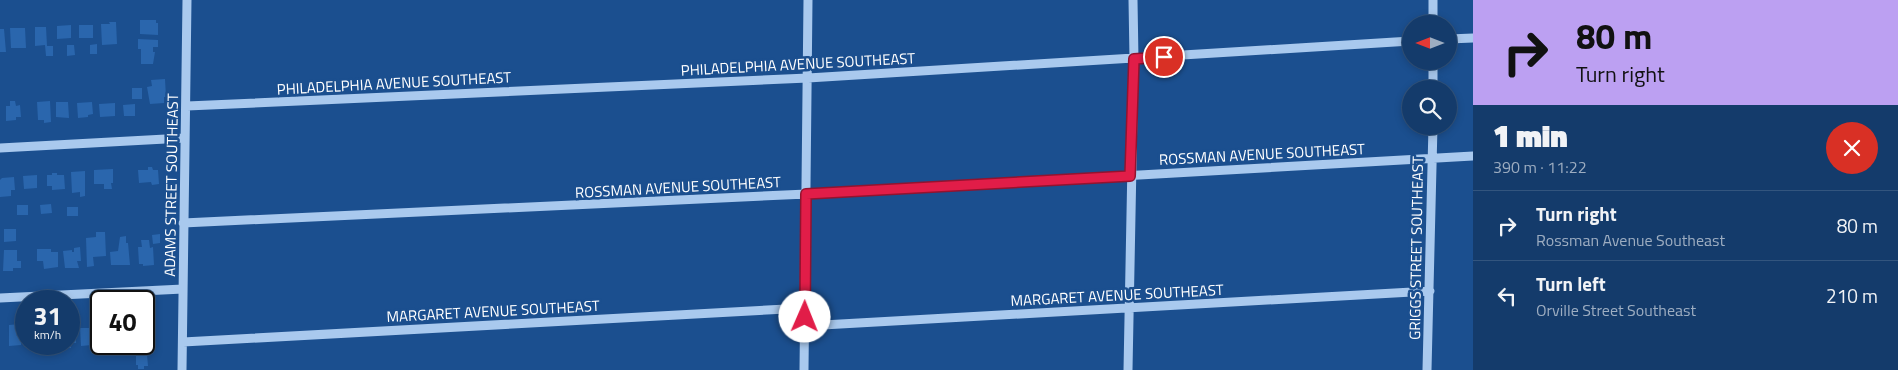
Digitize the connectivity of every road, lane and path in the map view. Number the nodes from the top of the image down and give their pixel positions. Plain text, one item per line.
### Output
1 (187, 0) edge
2 (808, 0) edge
3 (1133, 0) edge
4 (1433, 0) edge
5 (1433, 15) edge
6 (1473, 38) edge
7 (1458, 39) edge
8 (1402, 42) edge
9 (1134, 59) junction
10 (808, 78) junction
11 (186, 106) junction
12 (1432, 135) edge
13 (184, 138) junction
14 (0, 148) edge
15 (1473, 156) edge
16 (1432, 159) junction
17 (1130, 176) junction
18 (806, 194) junction
19 (183, 223) junction
20 (183, 289) junction
21 (1430, 291) junction
22 (0, 298) edge
23 (806, 308) junction
24 (1128, 308) junction
25 (805, 326) junction
26 (183, 342) junction
27 (182, 370) edge
28 (804, 370) edge
29 (1128, 370) edge
30 (1427, 370) edge

1 - 11 street, ADAMS STREET SOUTHEAST
2 - 10 street
3 - 9 street
4 - 5 street
6 - 7 street
8 - 9 street, PHILADELPHIA AVENUE SOUTHEAST
9 - 10 street, PHILADELPHIA AVENUE SOUTHEAST
9 - 17 street
10 - 11 street, PHILADELPHIA AVENUE SOUTHEAST
10 - 18 street
11 - 13 street, ADAMS STREET SOUTHEAST
12 - 16 street, GRIGGS STREET SOUTHEAST
13 - 14 street
13 - 19 street, ADAMS STREET SOUTHEAST
15 - 16 street, ROSSMAN AVENUE SOUTHEAST
16 - 17 street, ROSSMAN AVENUE SOUTHEAST
16 - 21 street, GRIGGS STREET SOUTHEAST
17 - 18 street, ROSSMAN AVENUE SOUTHEAST
17 - 24 street
18 - 19 street, ROSSMAN AVENUE SOUTHEAST
18 - 23 street
19 - 20 street, ADAMS STREET SOUTHEAST
20 - 22 street
20 - 26 street, ADAMS STREET SOUTHEAST
21 - 24 street, MARGARET AVENUE SOUTHEAST
21 - 30 street, GRIGGS STREET SOUTHEAST
23 - 25 street
23 - 26 street, MARGARET AVENUE SOUTHEAST
24 - 25 street, MARGARET AVENUE SOUTHEAST
24 - 29 street
25 - 28 street
26 - 27 street, ADAMS STREET SOUTHEAST

